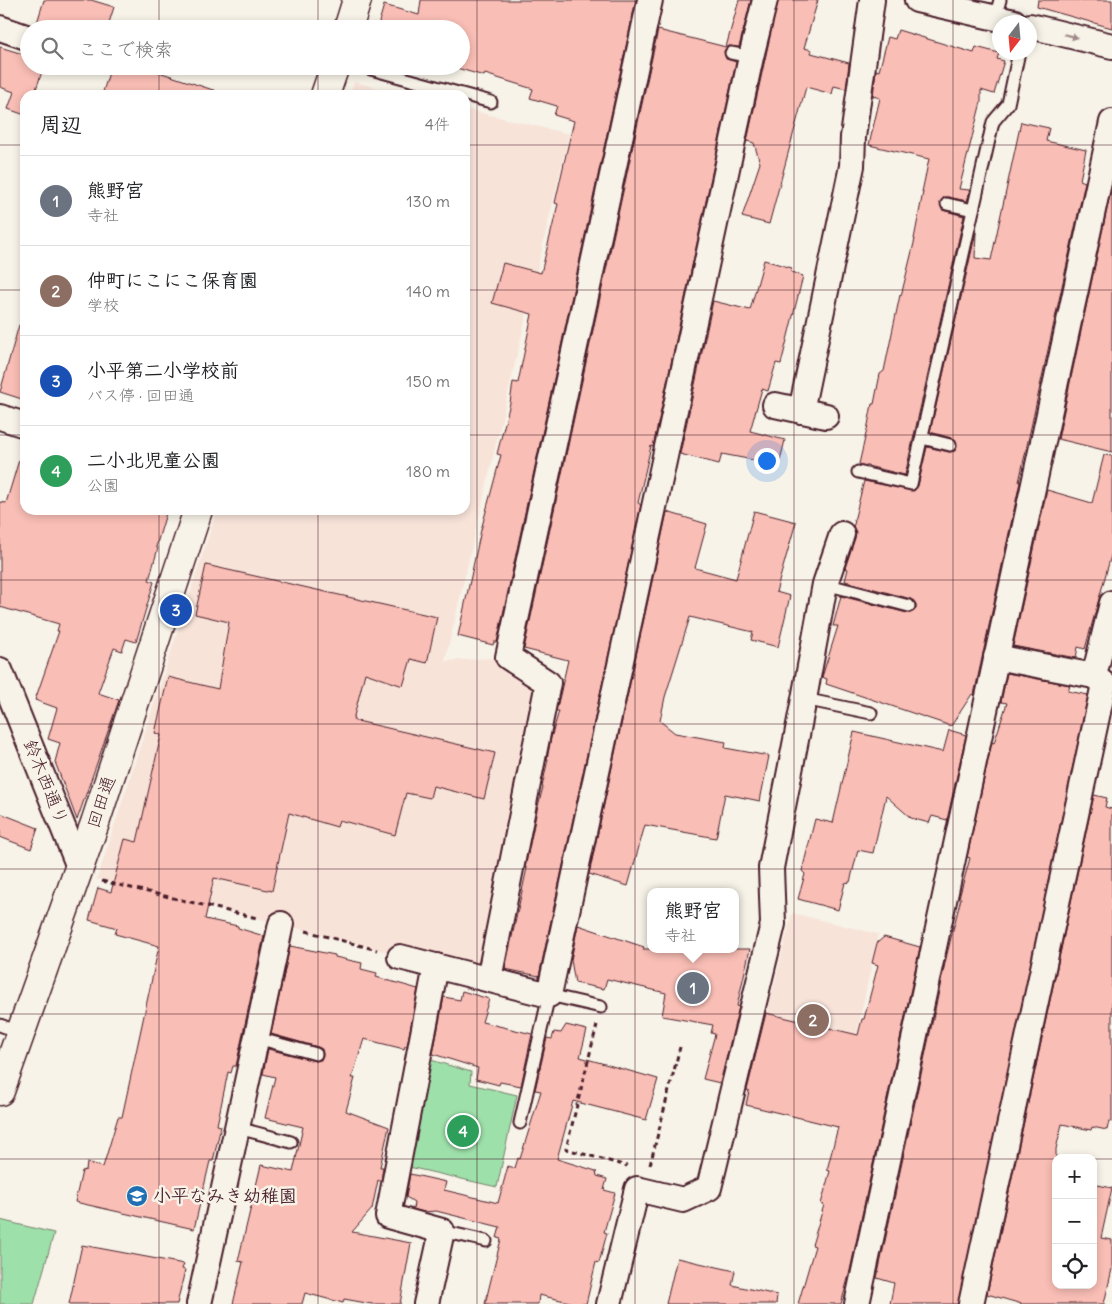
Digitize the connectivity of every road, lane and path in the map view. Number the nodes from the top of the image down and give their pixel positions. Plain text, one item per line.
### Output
1 (357, 0) edge
2 (650, 0) edge
3 (765, 0) edge
4 (872, 0) edge
5 (918, 0) edge
6 (1003, 14) edge
7 (351, 20) edge
8 (0, 28) edge
9 (1037, 28) edge
10 (20, 35) edge
11 (1112, 46) edge
12 (1017, 60) edge
13 (332, 75) edge
14 (393, 75) edge
15 (328, 90) edge
16 (447, 90) edge
17 (470, 96) edge
18 (491, 102) dead end
19 (1112, 122) edge
20 (947, 204) dead end
21 (973, 210) junction
22 (775, 405) dead end
23 (801, 411) junction
24 (826, 416) dead end
25 (0, 417) edge
26 (20, 423) edge
27 (922, 438) junction
28 (950, 445) dead end
29 (858, 472) dead end
30 (196, 515) edge
31 (842, 534) dead end
32 (824, 584) junction
33 (1112, 603) edge
34 (909, 606) dead end
35 (996, 657) junction
36 (0, 670) edge
37 (1094, 676) junction
38 (804, 699) junction
39 (870, 713) dead end
40 (78, 870) junction
41 (281, 924) junction
42 (400, 957) joint
43 (436, 966) junction
44 (489, 979) junction
45 (549, 995) junction
46 (601, 1007) joint
47 (10, 1029) edge
48 (257, 1038) junction
49 (680, 1047) dead end
50 (316, 1054) dead end
51 (0, 1091) edge
52 (520, 1123) dead end
53 (238, 1128) junction
54 (291, 1142) dead end
55 (640, 1189) junction
56 (442, 1231) junction
57 (486, 1241) dead end
58 (199, 1304) edge
59 (426, 1304) edge
60 (609, 1304) edge
61 (857, 1304) edge
62 (972, 1304) edge

1 - 7 street
2 - 44 street
3 - 45 street
4 - 23 street
5 - 6 street
8 - 10 street
9 -> 11 street
12 - 21 lane
13 - 15 street
14 - 16 lane
17 - 18 lane
19 - 35 street
20 - 21 lane
21 - 27 lane
22 - 23 street
23 - 24 street
25 - 26 street
27 - 28 lane
27 - 29 lane
30 - 40 street, 回田通
31 - 32 street
32 - 34 lane
32 - 38 street
33 - 37 street
35 - 37 street
35 - 61 street
36 - 40 street, 鈴木西通り
37 - 62 street
38 - 39 lane
38 - 55 street
40 - 41 path
40 - 47 street, 回田通
41 - 42 path
41 - 48 street
42 - 43 street
43 - 44 street
43 - 56 street
44 - 45 street
45 - 46 lane
45 - 52 lane
46 - 55 path
47 - 51 street, 回田通
48 - 50 lane
48 - 53 street
49 - 55 path
53 - 54 lane
53 - 58 street
55 - 60 street
56 - 57 lane
56 - 59 street

